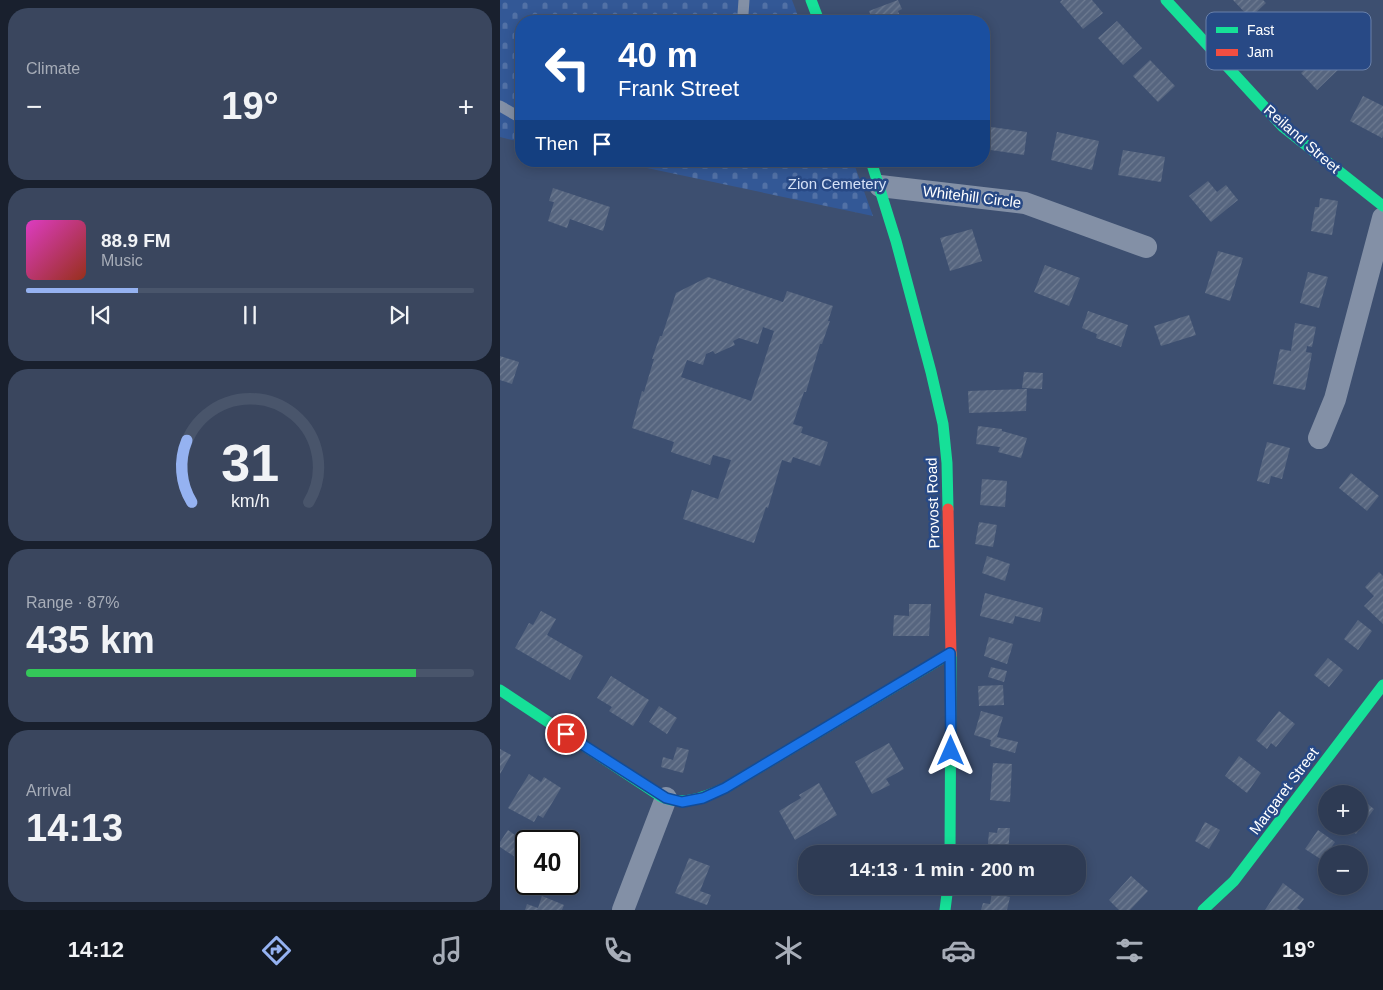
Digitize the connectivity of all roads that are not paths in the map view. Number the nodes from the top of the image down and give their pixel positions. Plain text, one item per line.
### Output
1 (744, 0) edge
2 (811, 0) edge
3 (1166, 0) edge
4 (744, 15) edge
5 (817, 15) edge
6 (1206, 43) edge
7 (1231, 70) edge
8 (500, 106) edge
9 (515, 115) edge
10 (873, 167) edge
11 (880, 186) junction
12 (1383, 206) edge
13 (1383, 218) edge
14 (1146, 247) dead end
15 (1319, 438) dead end
16 (950, 653) junction
17 (1383, 686) edge
18 (500, 690) edge
19 (666, 798) junction
20 (950, 845) edge
21 (947, 895) edge
22 (623, 910) edge
23 (945, 910) edge
24 (1203, 910) edge

1 - 4 lane
2 - 5 street
3 - 6 street, Reiland Street
7 - 12 street, Reiland Street
8 - 9 lane
10 - 11 street, Provost Road
11 - 14 street, Whitehill Circle
11 - 16 street, Provost Road
13 - 15 street
16 - 19 street
16 - 20 street, Provost Road
17 - 24 street, Margaret Street
18 - 19 street
19 - 22 street
21 - 23 street

